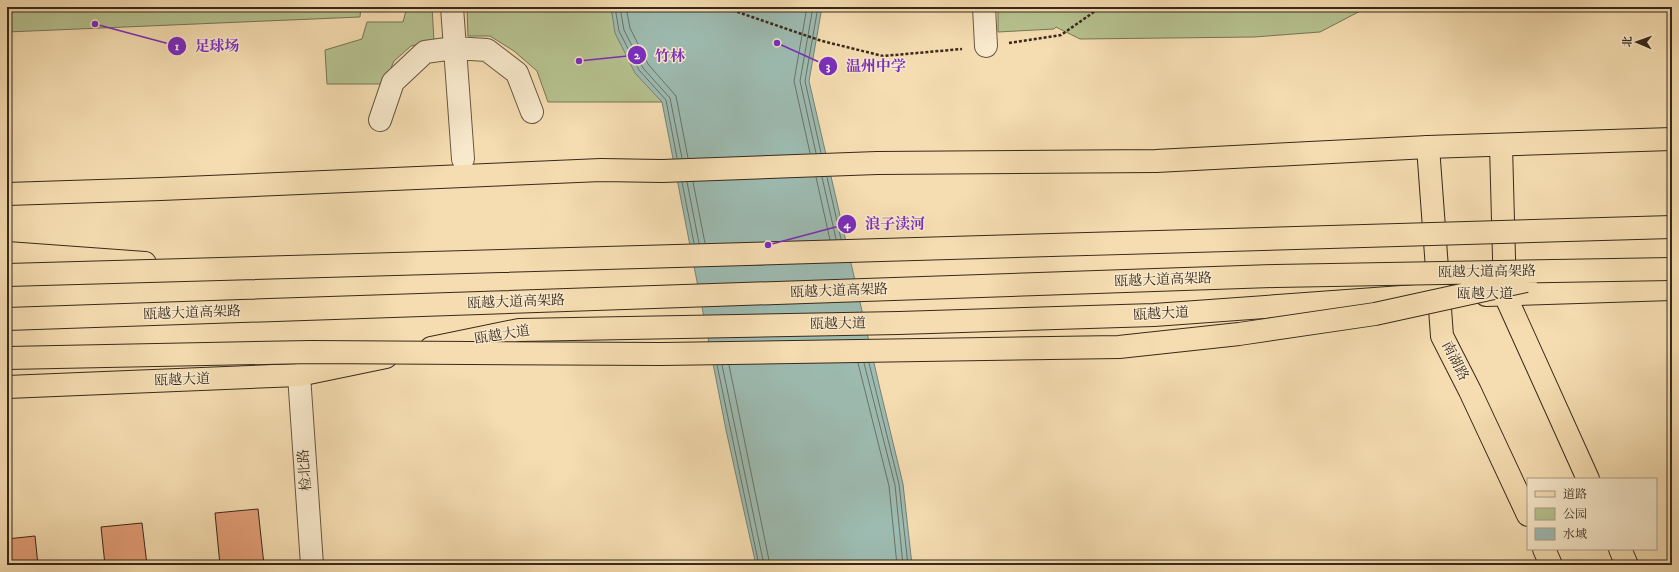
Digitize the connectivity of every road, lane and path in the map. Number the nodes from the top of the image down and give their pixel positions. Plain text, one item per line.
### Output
1 (452, 7) edge
2 (723, 7) edge
3 (984, 7) edge
4 (822, 41) dead end
5 (986, 46) dead end
6 (454, 48) junction
7 (532, 112) dead end
8 (380, 120) dead end
9 (1672, 139) edge
10 (1501, 146) junction
11 (1428, 147) junction
12 (463, 159) dead end
13 (7, 194) edge
14 (1672, 227) edge
15 (7, 253) edge
16 (1672, 268) edge
17 (206, 269) junction
18 (1574, 270) junction
19 (7, 275) edge
20 (1672, 289) edge
21 (1439, 295) junction
22 (1505, 295) junction
23 (7, 319) edge
24 (7, 358) edge
25 (299, 375) junction
26 (7, 387) edge
27 (1588, 478) edge
28 (1527, 513) edge
29 (1544, 550) edge
30 (1620, 550) edge
31 (312, 565) edge
32 (1551, 565) edge
33 (1627, 565) edge

1 - 6 street
2 - 4 path
3 - 5 street
6 - 7 street
6 - 8 street
6 - 12 street
9 - 10 main road
10 - 11 main road
10 - 22 main road
11 - 13 main road
11 - 21 main road, 南湖路
14 - 17 main road, bridge
15 - 17 main road, bridge
16 - 18 main road, 瓯越大道高架路, bridge
17 - 19 main road, bridge
18 - 23 main road, 瓯越大道高架路, bridge
18 - 24 main road, bridge
20 - 22 main road, 瓯越大道
21 - 22 main road, 瓯越大道
21 - 25 main road, 瓯越大道
21 - 28 main road, 南湖路
22 - 27 main road
25 - 26 main road, 瓯越大道
25 - 31 street, 检北路
29 - 32 main road
30 - 33 main road

